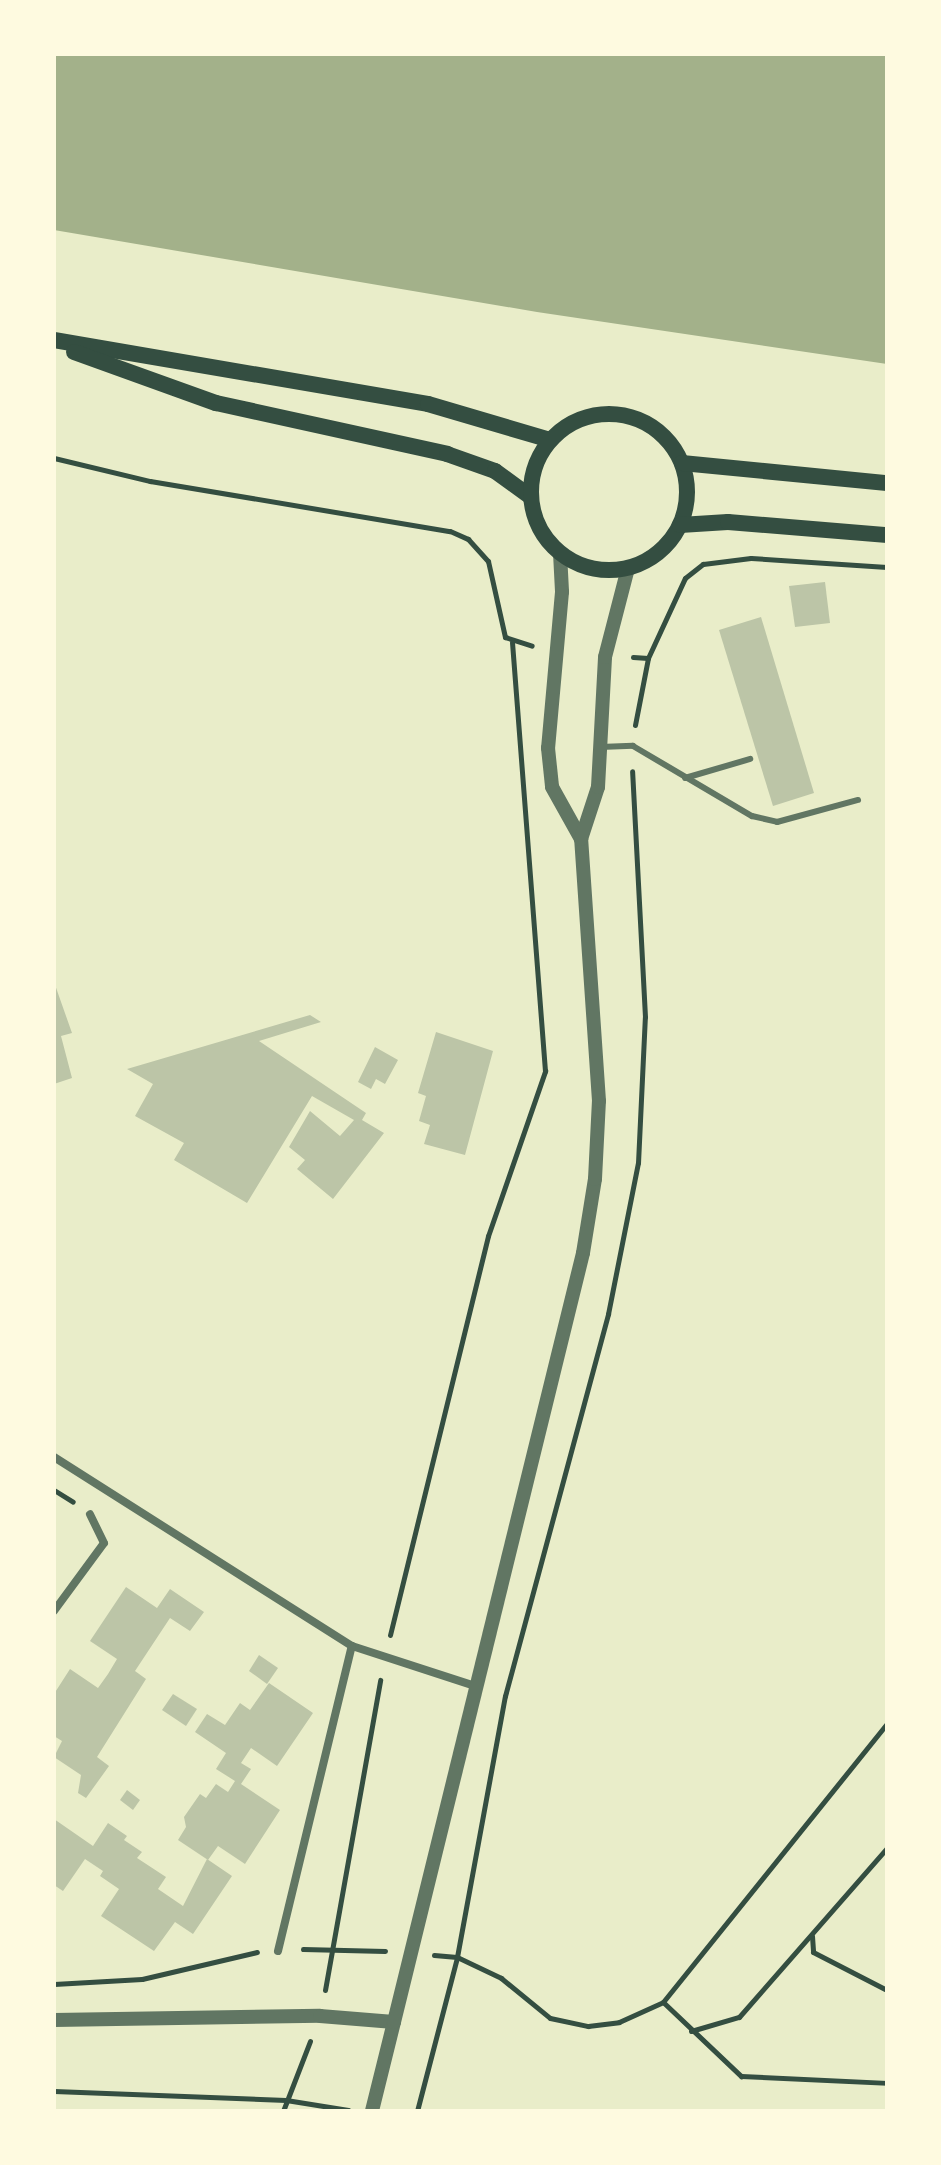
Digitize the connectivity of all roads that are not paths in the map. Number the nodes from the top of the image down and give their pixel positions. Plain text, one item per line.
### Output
1 (54, 342) edge
2 (550, 440) junction
3 (682, 463) junction
4 (887, 483) edge
5 (528, 495) junction
6 (680, 525) junction
7 (887, 535) edge
8 (560, 553) junction
9 (628, 568) junction
10 (600, 747) junction
11 (750, 759) dead end
12 (685, 778) junction
13 (858, 800) dead end
14 (581, 839) junction
15 (54, 1457) edge
16 (90, 1514) dead end
17 (54, 1611) edge
18 (352, 1646) junction
19 (475, 1686) junction
20 (278, 1951) road end
21 (54, 2020) edge
22 (394, 2022) junction
23 (372, 2111) edge

1 - 2 main road
1 - 5 main road
2 - 3 main road
2 - 5 main road
3 - 4 main road
3 - 6 main road
5 - 8 main road
6 - 7 main road
6 - 9 main road
8 - 9 main road
8 - 14 street
9 - 10 street
10 - 12 lane
10 - 14 street
11 - 12 lane
12 - 13 lane
14 - 19 street
15 - 18 street
16 - 17 street
18 - 19 street
18 - 20 street
19 - 22 street
21 - 22 street
22 - 23 street

